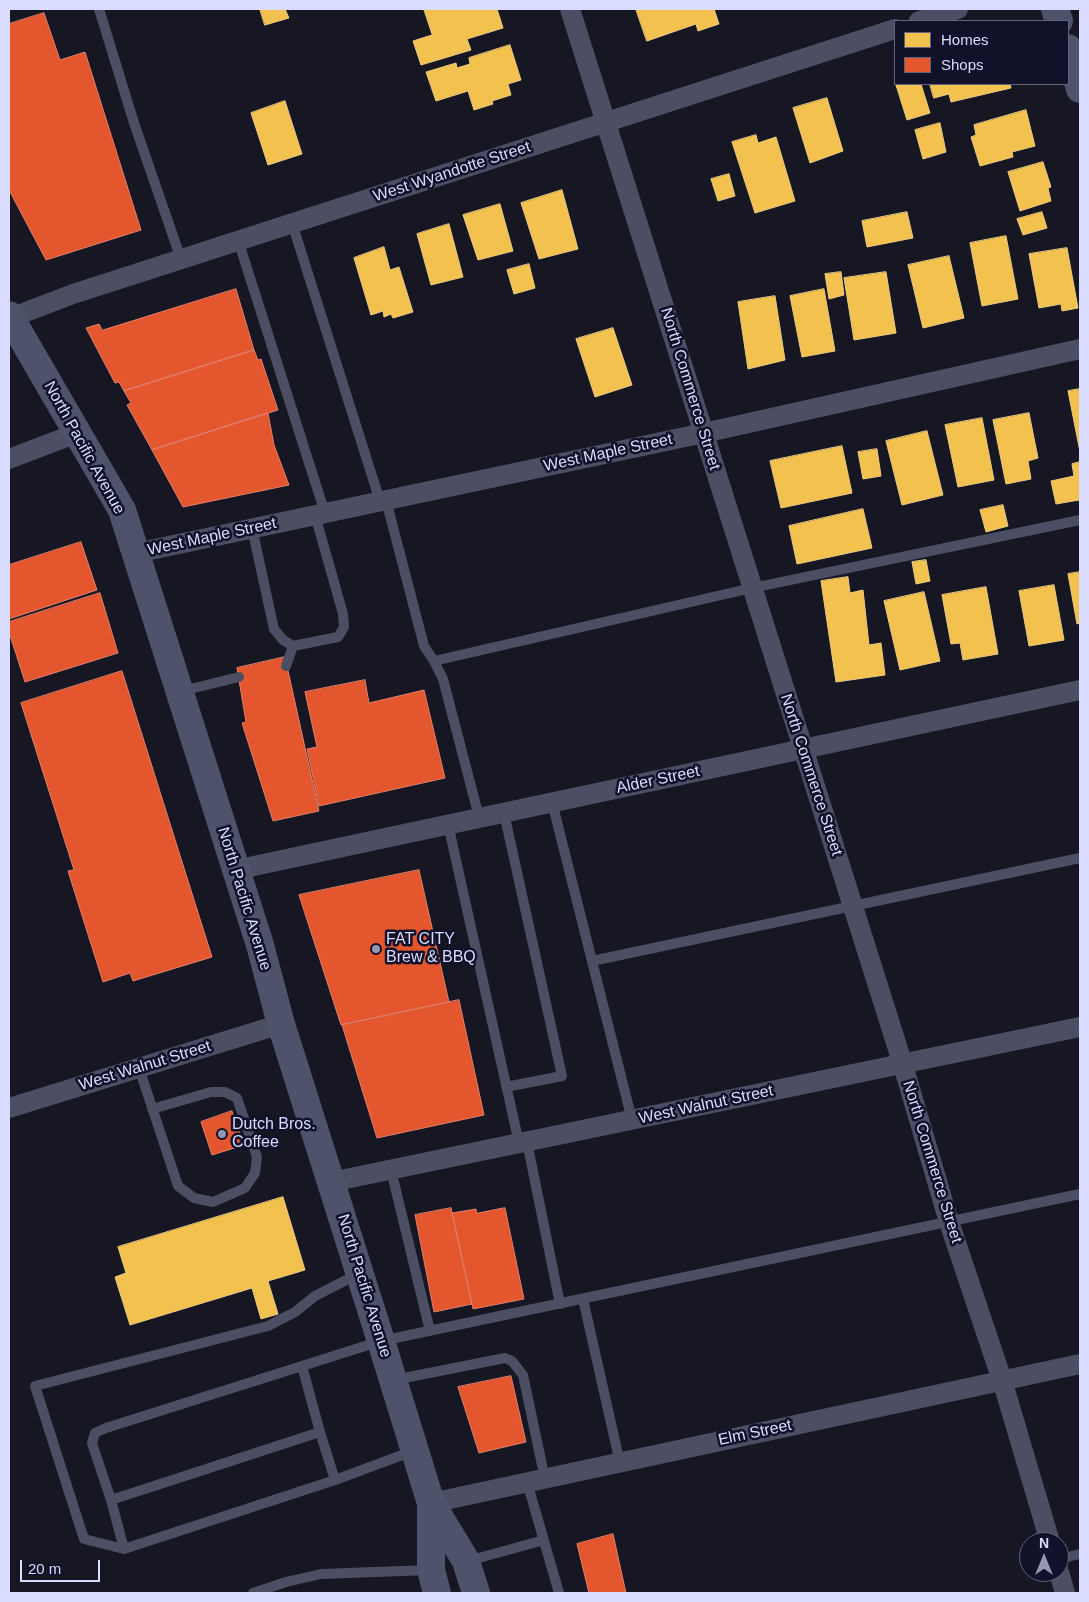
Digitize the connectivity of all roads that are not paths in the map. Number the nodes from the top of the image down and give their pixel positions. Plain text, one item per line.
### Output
1 (99, 9) edge
2 (570, 9) edge
3 (958, 9) edge
4 (922, 20) edge
5 (894, 29) edge
6 (1069, 51) edge
7 (1080, 89) edge
8 (606, 122) junction
9 (292, 223) junction
10 (238, 240) junction
11 (181, 259) junction
12 (9, 316) edge
13 (1080, 350) edge
14 (76, 433) junction
15 (704, 433) junction
16 (9, 459) edge
17 (383, 501) junction
18 (320, 514) junction
19 (1080, 520) edge
20 (252, 528) junction
21 (136, 553) junction
22 (752, 588) junction
23 (293, 646) junction
24 (434, 661) junction
25 (286, 666) dead end
26 (239, 677) dead end
27 (1080, 690) edge
28 (179, 692) junction
29 (802, 749) junction
30 (552, 802) junction
31 (504, 813) junction
32 (478, 817) junction
33 (448, 824) junction
34 (1080, 858) edge
35 (235, 870) junction
36 (854, 907) junction
37 (592, 961) junction
38 (281, 1024) junction
39 (1080, 1027) edge
40 (903, 1065) junction
41 (139, 1068) junction
42 (506, 1087) junction
43 (9, 1108) edge
44 (152, 1109) junction
45 (632, 1120) junction
46 (523, 1142) junction
47 (392, 1170) junction
48 (331, 1182) junction
49 (1080, 1194) edge
50 (949, 1222) junction
51 (360, 1273) junction
52 (583, 1299) junction
53 (560, 1304) junction
54 (430, 1331) junction
55 (381, 1341) junction
56 (1080, 1364) edge
57 (302, 1366) junction
58 (393, 1380) junction
59 (1002, 1380) junction
60 (320, 1432) junction
61 (414, 1451) junction
62 (620, 1462) junction
63 (335, 1480) junction
64 (536, 1481) junction
65 (112, 1500) junction
66 (431, 1503) junction
67 (1047, 1532) edge
68 (544, 1540) junction
69 (124, 1549) junction
70 (466, 1561) junction
71 (434, 1581) edge
72 (253, 1593) edge
73 (476, 1593) edge
74 (559, 1593) edge

1 - 11 lane
2 - 8 street, North Commerce Street
3 - 4 street
5 - 8 street, West Wyandotte Street
6 - 7 street
8 - 9 street, West Wyandotte Street
8 - 15 street, North Commerce Street
9 - 10 street, West Wyandotte Street
9 - 17 lane
10 - 11 street, West Wyandotte Street
10 - 18 lane
11 - 12 street, West Wyandotte Street
12 - 14 street, North Pacific Avenue
13 - 15 street, West Maple Street
14 - 16 street
14 - 21 street, North Pacific Avenue
15 - 17 street, West Maple Street
15 - 22 street, North Commerce Street
17 - 18 street, West Maple Street
17 - 24 lane
18 - 20 street, West Maple Street
18 - 23 lane
19 - 22 lane
20 - 21 street, West Maple Street
20 - 23 lane
21 - 28 street, North Pacific Avenue
22 - 24 lane
22 - 29 street, North Commerce Street
23 - 25 lane
24 - 32 lane
26 - 28 lane
27 - 29 street, Alder Street
28 - 35 street, North Pacific Avenue
29 - 30 street, Alder Street
29 - 36 street, North Commerce Street
30 - 31 street, Alder Street
30 - 37 lane
31 - 32 street, Alder Street
31 - 42 lane
32 - 33 street, Alder Street
33 - 35 street, Alder Street
33 - 42 lane
34 - 36 lane
35 - 38 street, North Pacific Avenue
36 - 37 lane
36 - 40 street, North Commerce Street
37 - 45 lane
38 - 41 street, West Walnut Street
38 - 48 street, North Pacific Avenue
39 - 40 street, West Walnut Street
40 - 45 street, West Walnut Street
40 - 50 street, North Commerce Street
41 - 43 street, West Walnut Street
41 - 44 lane
42 - 46 lane
44 - 44 lane
45 - 46 street, West Walnut Street
46 - 47 street, West Walnut Street
46 - 53 lane
47 - 48 street, West Walnut Street
47 - 54 lane
48 - 51 street, North Pacific Avenue
49 - 50 lane
50 - 52 lane
50 - 59 street, North Commerce Street
51 - 55 street, North Pacific Avenue
51 - 69 lane
52 - 53 lane
52 - 62 lane
53 - 54 lane
54 - 55 lane
55 - 57 lane
55 - 58 street, North Pacific Avenue
56 - 59 street, Elm Street
57 - 60 lane
57 - 65 lane
58 - 61 street, North Pacific Avenue
58 - 64 lane
59 - 62 street, Elm Street
59 - 67 street, North Commerce Street
60 - 63 lane
60 - 65 lane
61 - 63 lane
61 - 66 street, North Pacific Avenue
62 - 64 street, Elm Street
63 - 69 lane
64 - 66 street, Elm Street
64 - 68 lane
65 - 69 lane
66 - 70 street, North Pacific Avenue
66 - 71 street, North Pacific Avenue
68 - 70 lane
68 - 74 lane
70 - 73 street, North Pacific Avenue
71 - 72 lane

